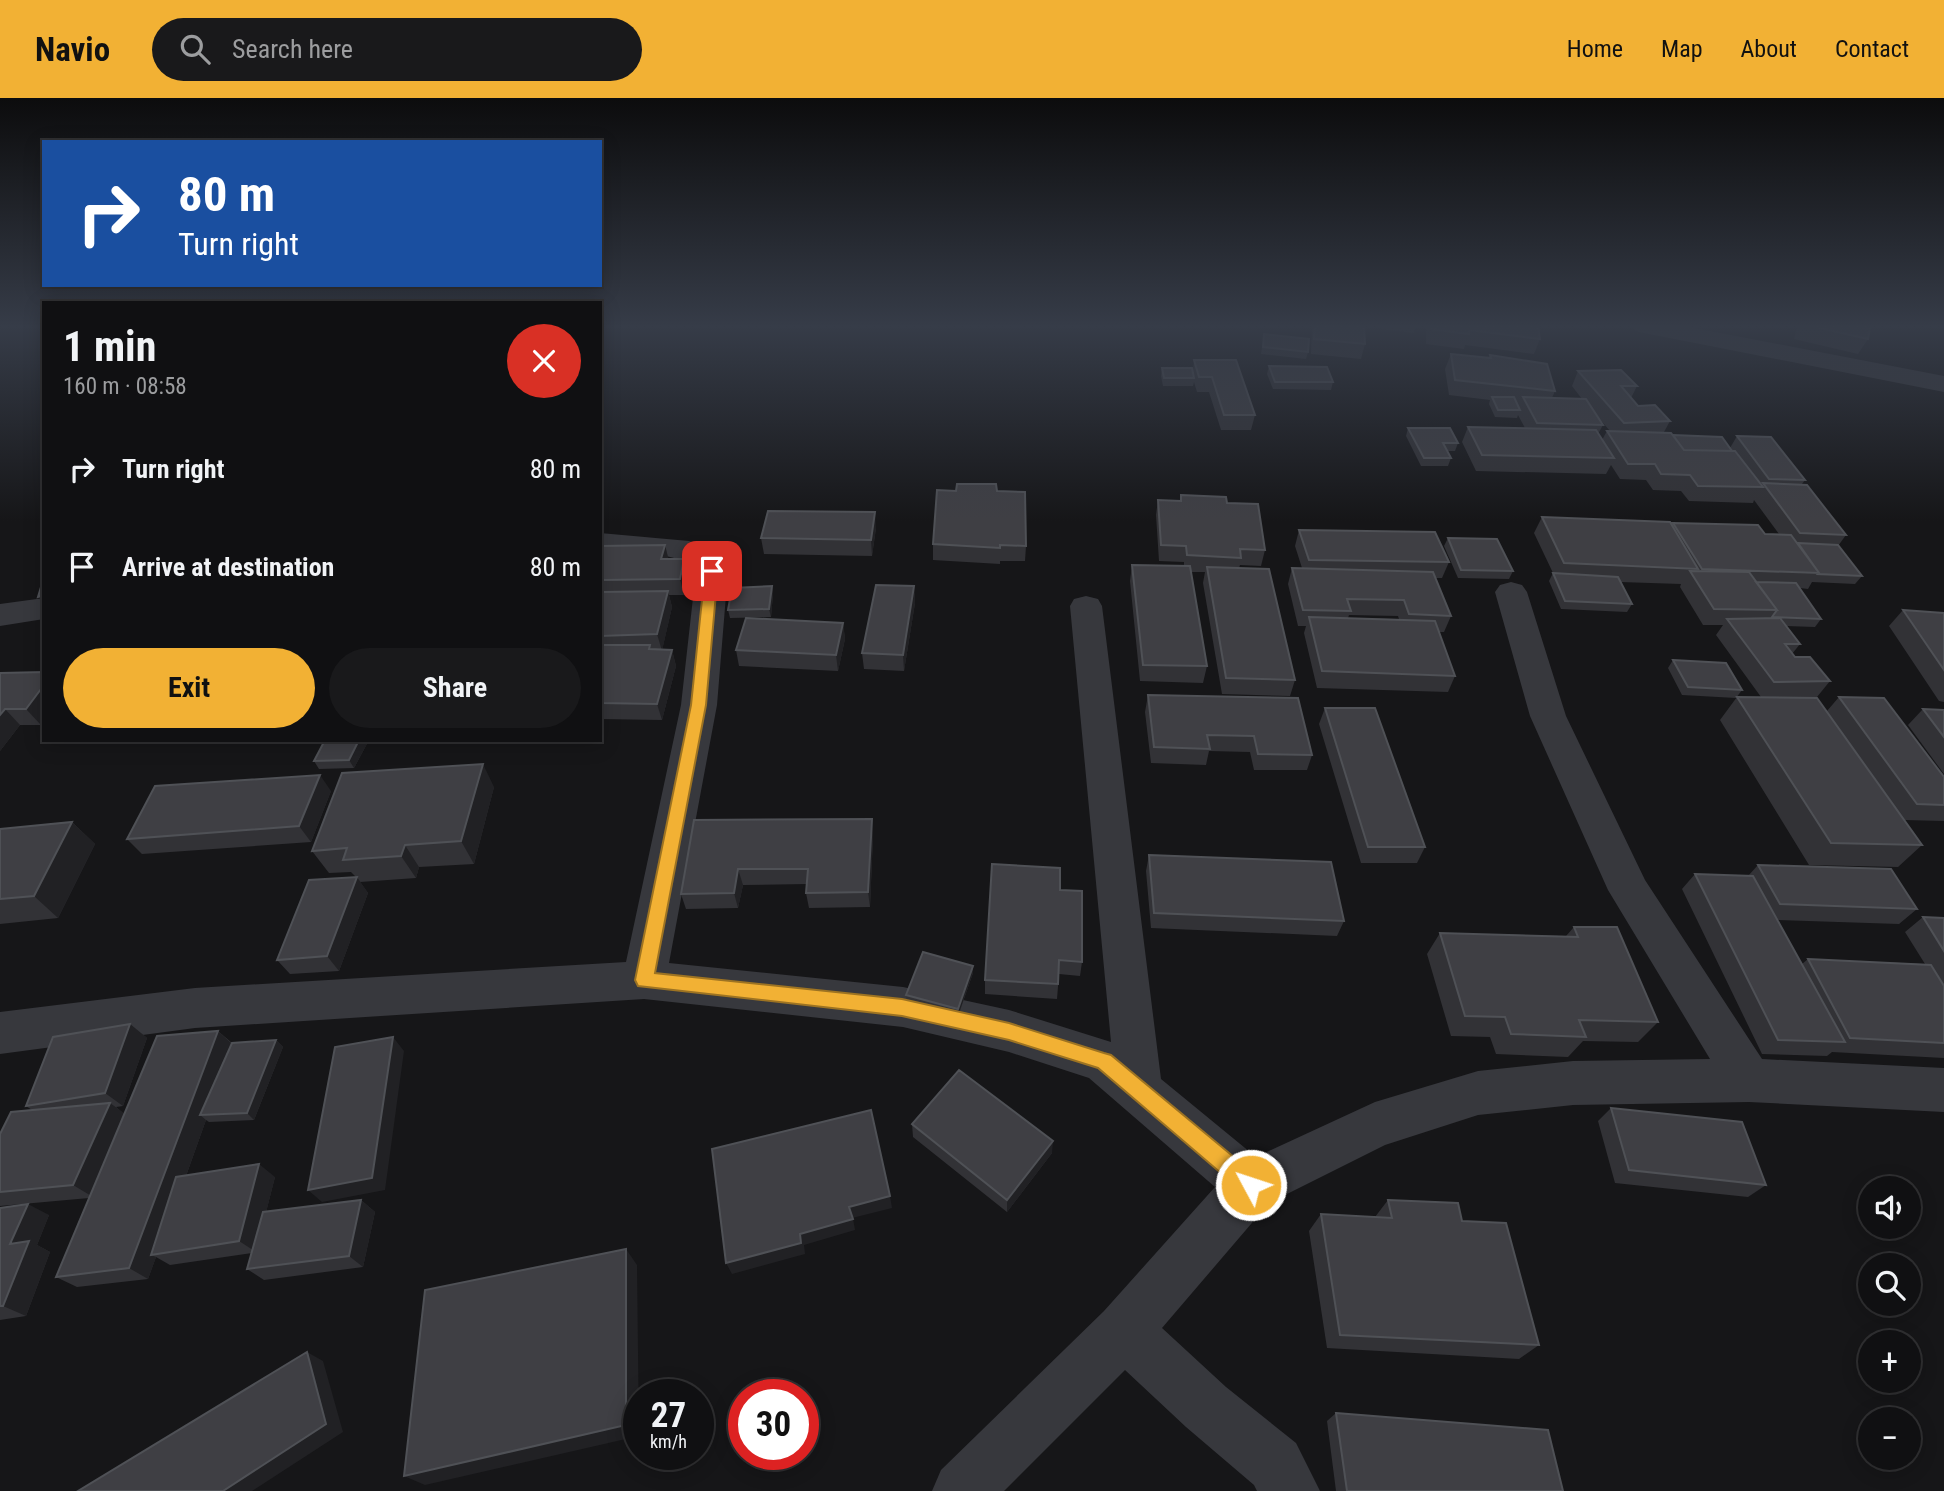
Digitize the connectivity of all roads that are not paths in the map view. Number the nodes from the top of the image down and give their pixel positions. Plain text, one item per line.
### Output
1 (602, 542) edge
2 (1511, 592) dead end
3 (1086, 606) dead end
4 (42, 608) edge
5 (0, 615) edge
6 (644, 980) junction
7 (0, 1033) edge
8 (1749, 1080) junction
9 (1944, 1090) edge
10 (1139, 1091) junction
11 (1251, 1185) junction
12 (1125, 1331) junction
13 (962, 1491) edge
14 (1290, 1491) edge

1 - 6 street
2 - 8 street
3 - 10 street
4 - 5 street
6 - 7 street
6 - 10 street
8 - 9 street
8 - 11 street
10 - 11 street
11 - 12 street
12 - 13 street
12 - 14 street

